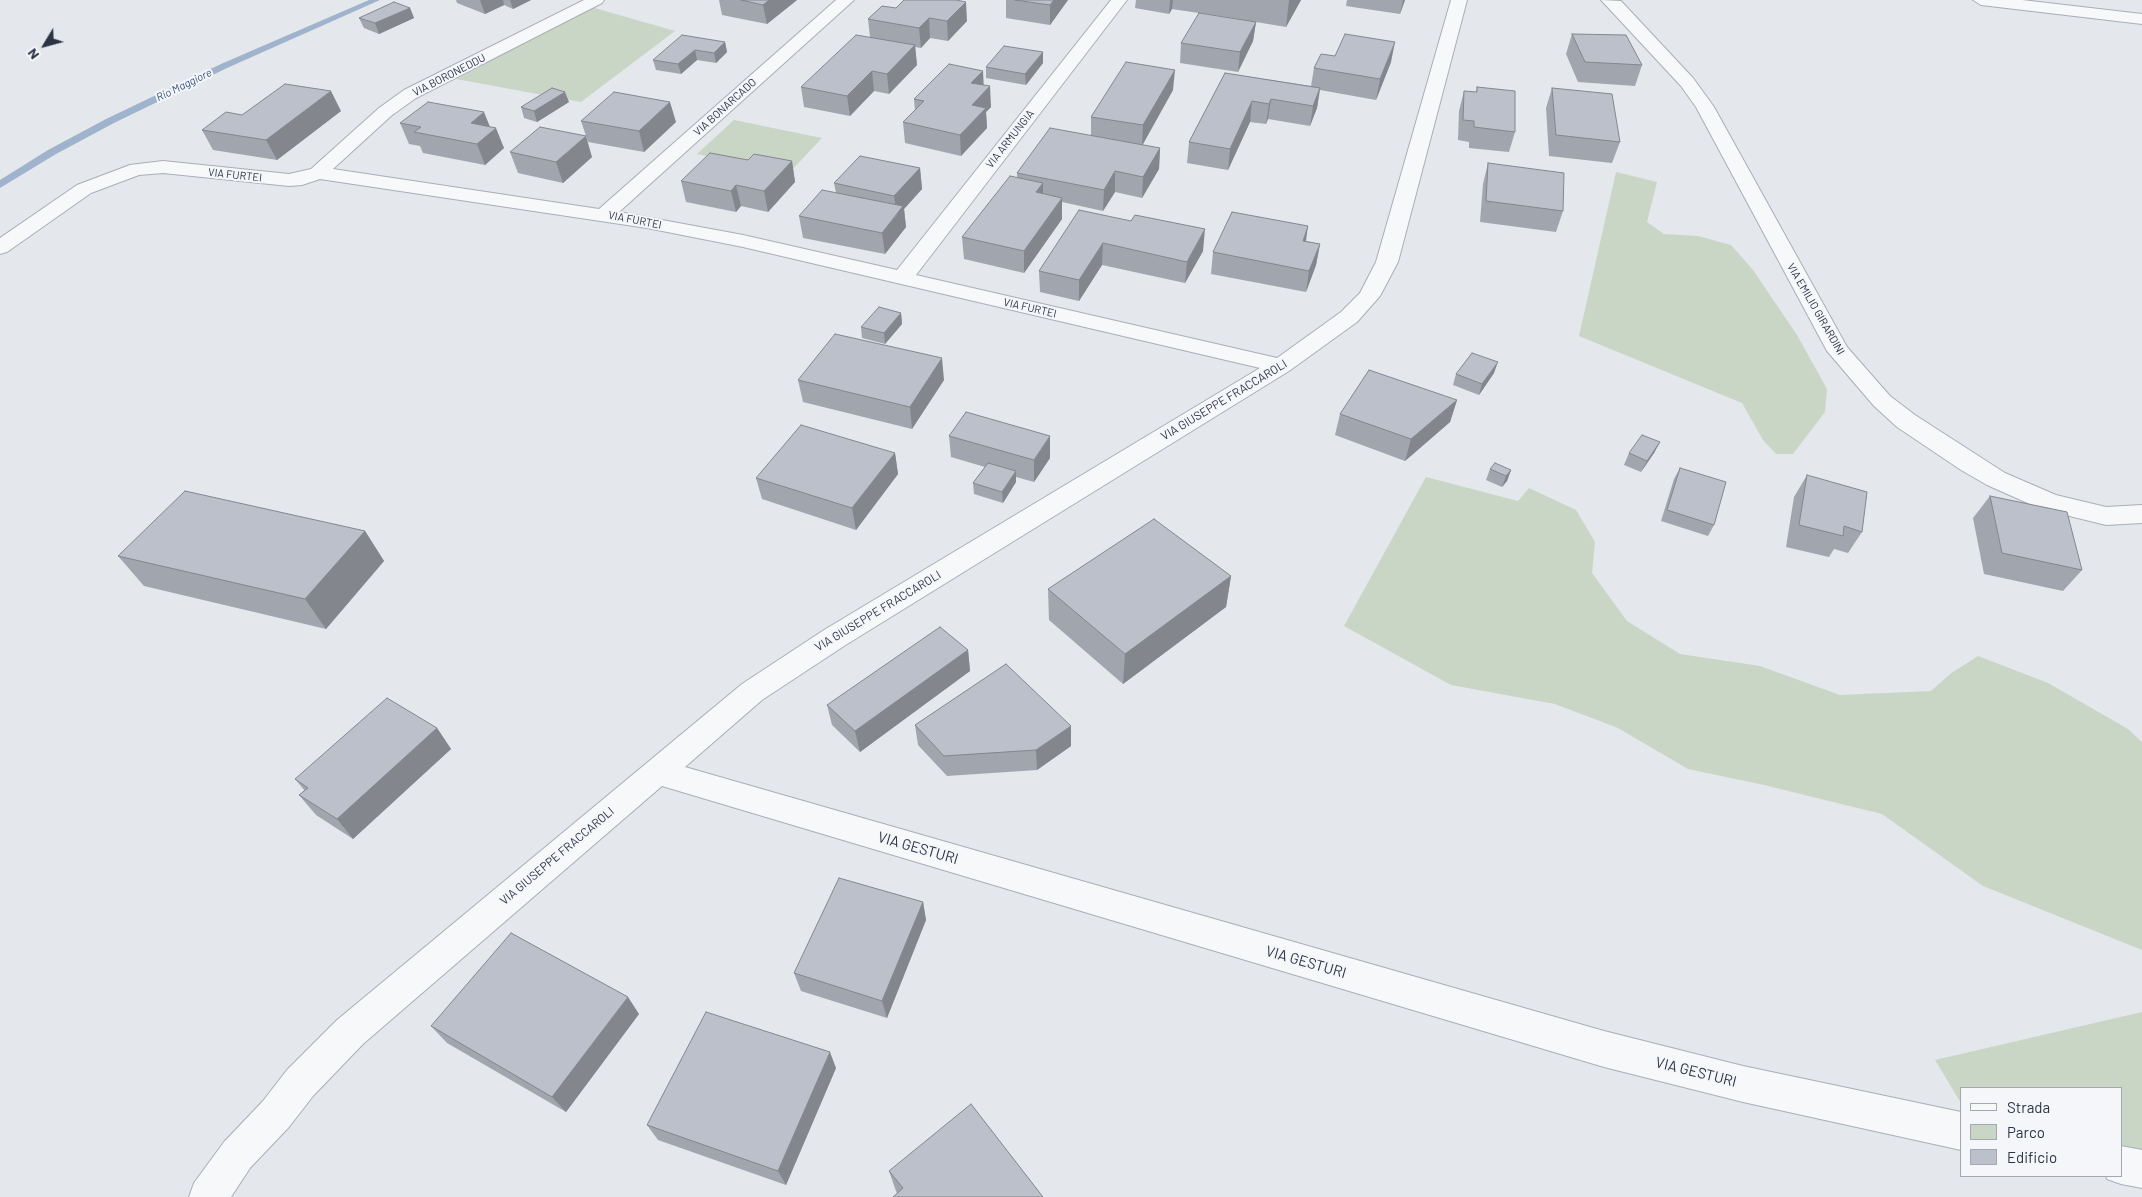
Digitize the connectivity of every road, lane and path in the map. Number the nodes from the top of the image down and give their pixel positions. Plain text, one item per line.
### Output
1 (596, 0) edge
2 (846, 0) edge
3 (1119, 0) edge
4 (1459, 0) edge
5 (1981, 0) edge
6 (1618, 1) edge
7 (2142, 19) edge
8 (318, 173) junction
9 (605, 214) junction
10 (0, 248) edge
11 (902, 278) junction
12 (1281, 366) junction
13 (2142, 514) edge
14 (658, 772) junction
15 (1960, 1131) edge
16 (2122, 1165) edge
17 (2142, 1169) edge
18 (208, 1197) edge

1 - 8 street, VIA BORONEDDU
2 - 9 street, VIA BONARCADO
3 - 11 street, VIA ARMUNGIA
4 - 12 street, VIA GIUSEPPE FRACCAROLI
5 - 7 street
6 - 13 street, VIA EMILIO GIRARDINI
8 - 9 street, VIA FURTEI
8 - 10 street, VIA FURTEI
9 - 11 street, VIA FURTEI
11 - 12 street, VIA FURTEI
12 - 14 street, VIA GIUSEPPE FRACCAROLI
14 - 15 street, VIA GESTURI
14 - 18 street, VIA GIUSEPPE FRACCAROLI
16 - 17 street

